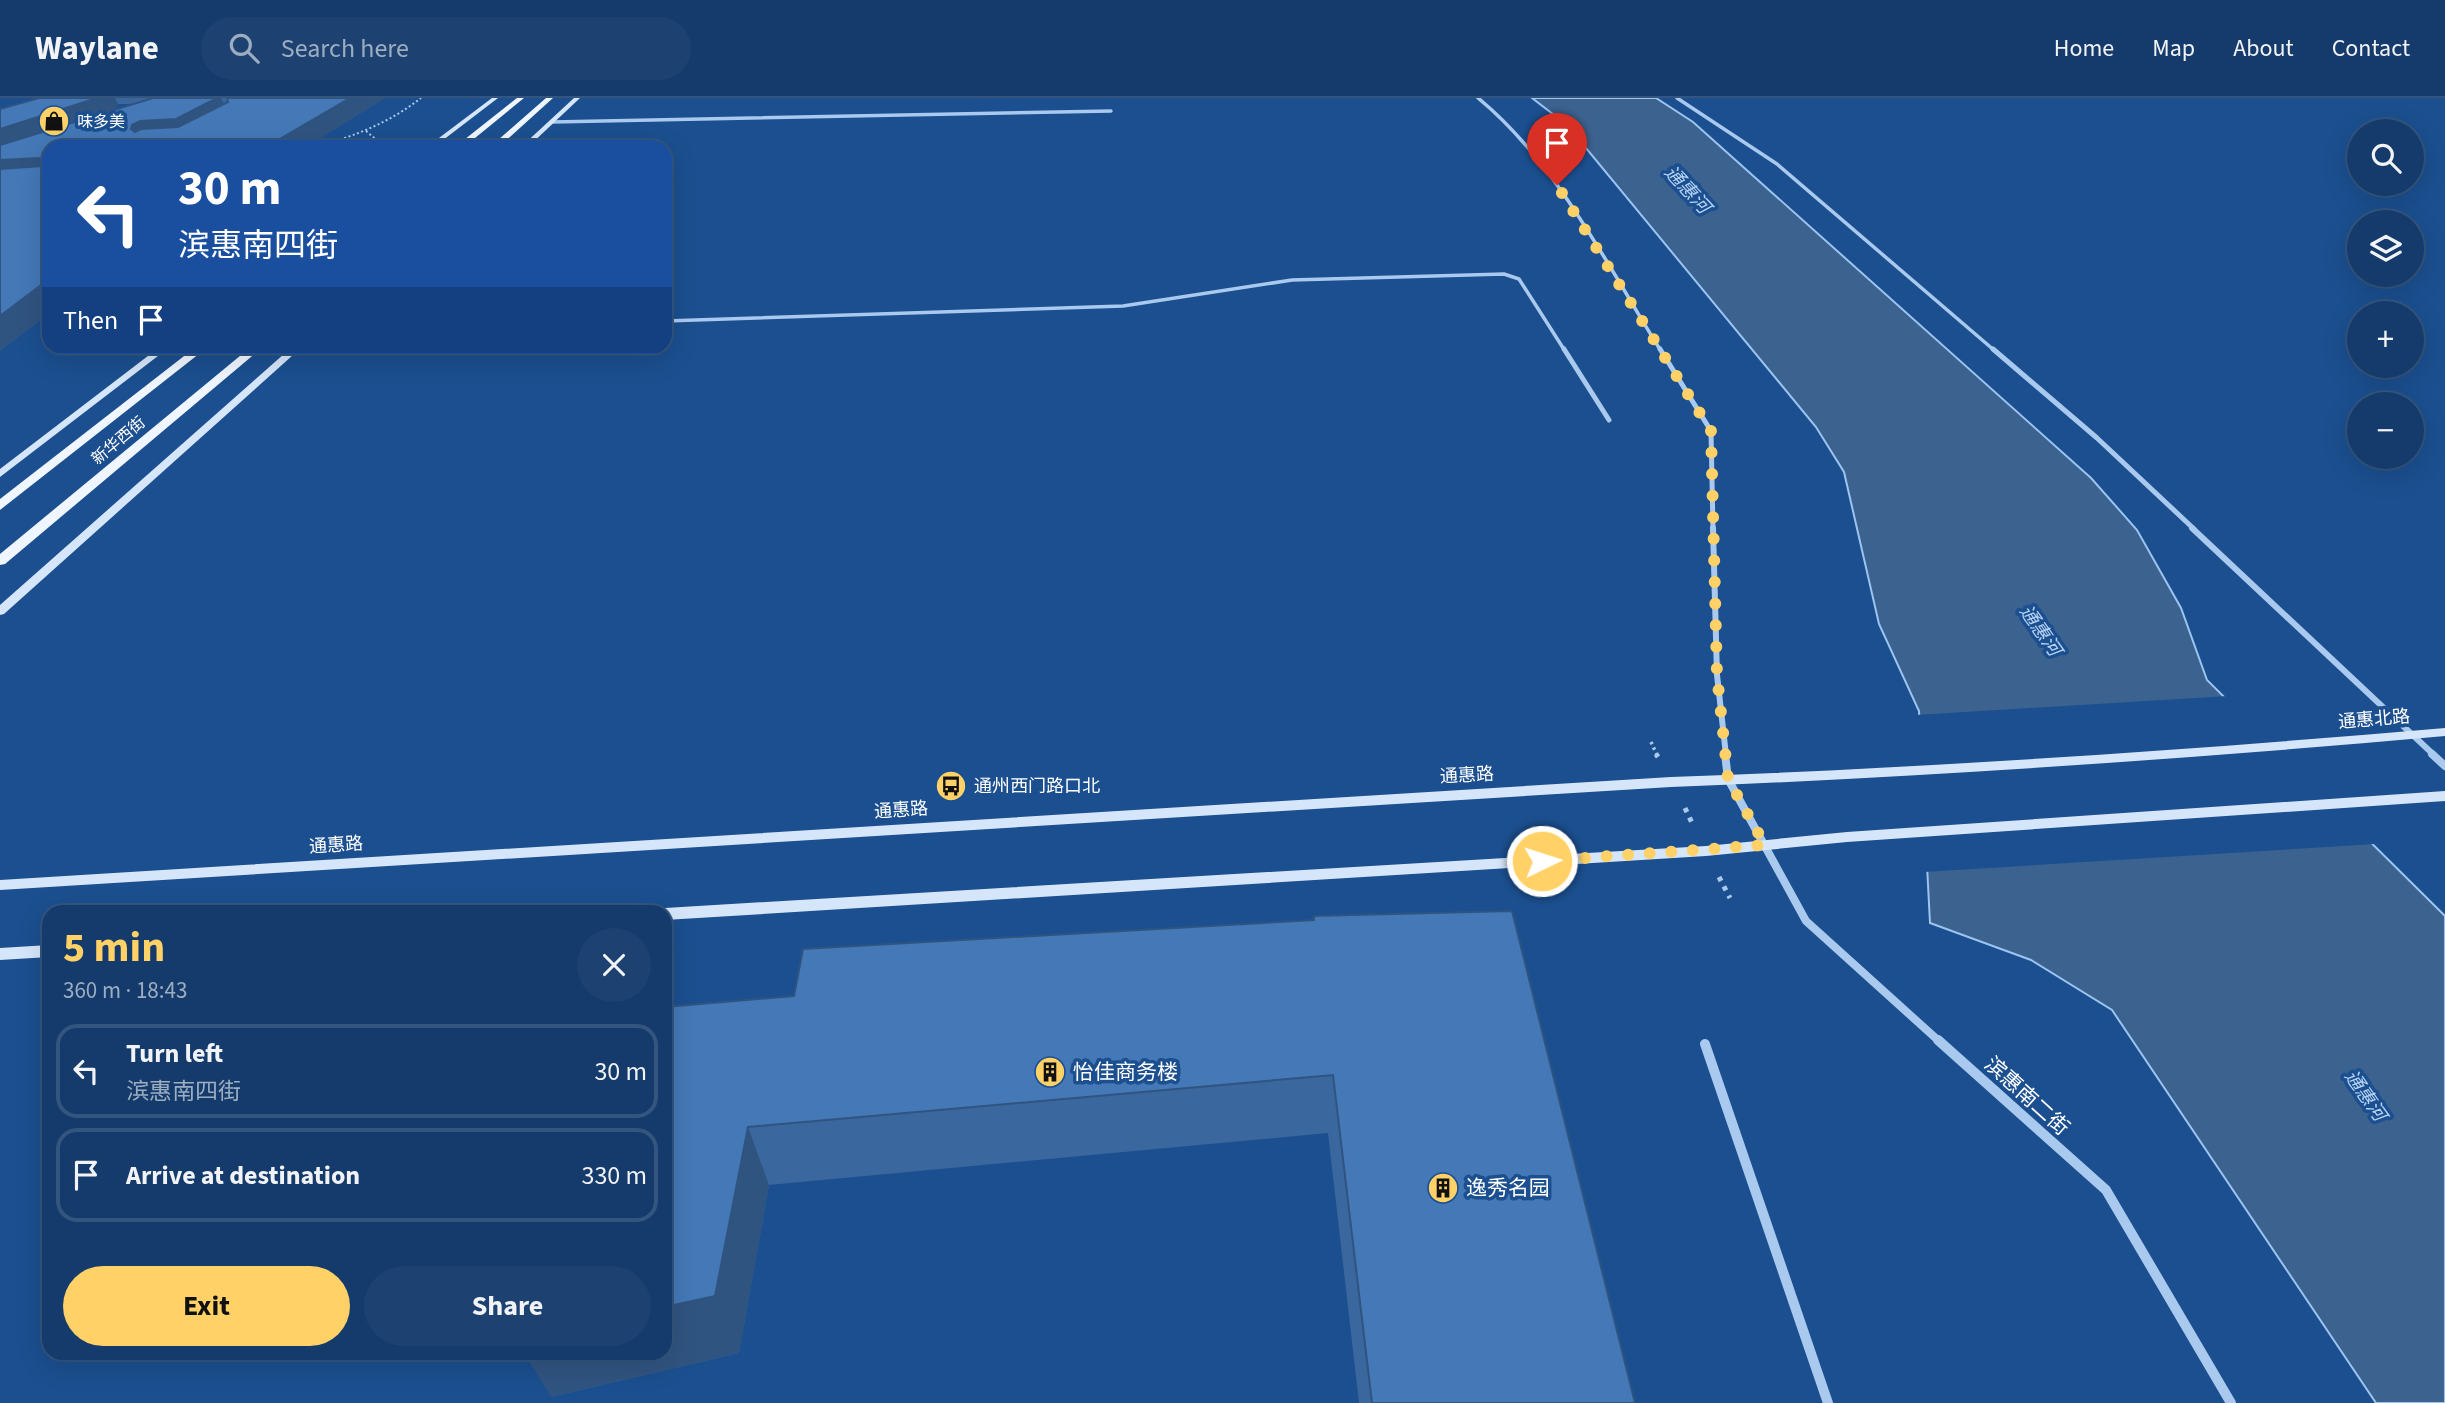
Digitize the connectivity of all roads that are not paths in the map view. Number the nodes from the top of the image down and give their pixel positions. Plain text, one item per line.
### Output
1 (495, 98) edge
2 (521, 98) edge
3 (550, 98) edge
4 (577, 98) edge
5 (1478, 98) edge
6 (1677, 98) edge
7 (1111, 111) dead end
8 (552, 122) junction
9 (439, 140) edge
10 (468, 140) edge
11 (502, 140) edge
12 (532, 140) edge
13 (672, 321) edge
14 (157, 354) edge
15 (194, 354) edge
16 (249, 354) edge
17 (290, 354) edge
18 (1609, 420) dead end
19 (0, 474) edge
20 (0, 506) edge
21 (0, 561) edge
22 (0, 611) edge
23 (2445, 732) edge
24 (2408, 734) junction
25 (2445, 766) edge
26 (1806, 778) joint
27 (1728, 779) junction
28 (2445, 796) edge
29 (1765, 845) junction
30 (0, 885) edge
31 (672, 914) edge
32 (42, 951) edge
33 (0, 954) edge
34 (1705, 1044) dead end
35 (1828, 1403) edge
36 (2231, 1403) edge

1 - 9 main road
2 - 10 main road
3 - 11 main road
4 - 8 main road
5 - 27 street
6 - 24 street
7 - 8 street
8 - 12 main road
13 - 18 street
14 - 19 main road
15 - 20 main road, 新华西街
16 - 21 main road, 新华西街
17 - 22 main road
23 - 24 main road, 通惠北路
24 - 25 street
24 - 26 main road, 通惠北路
26 - 27 main road, 通惠路
27 - 29 street, 滨惠南二街
27 - 30 main road, 通惠路
28 - 29 main road
29 - 31 main road
29 - 36 street, 滨惠南二街
32 - 33 main road
34 - 35 street

